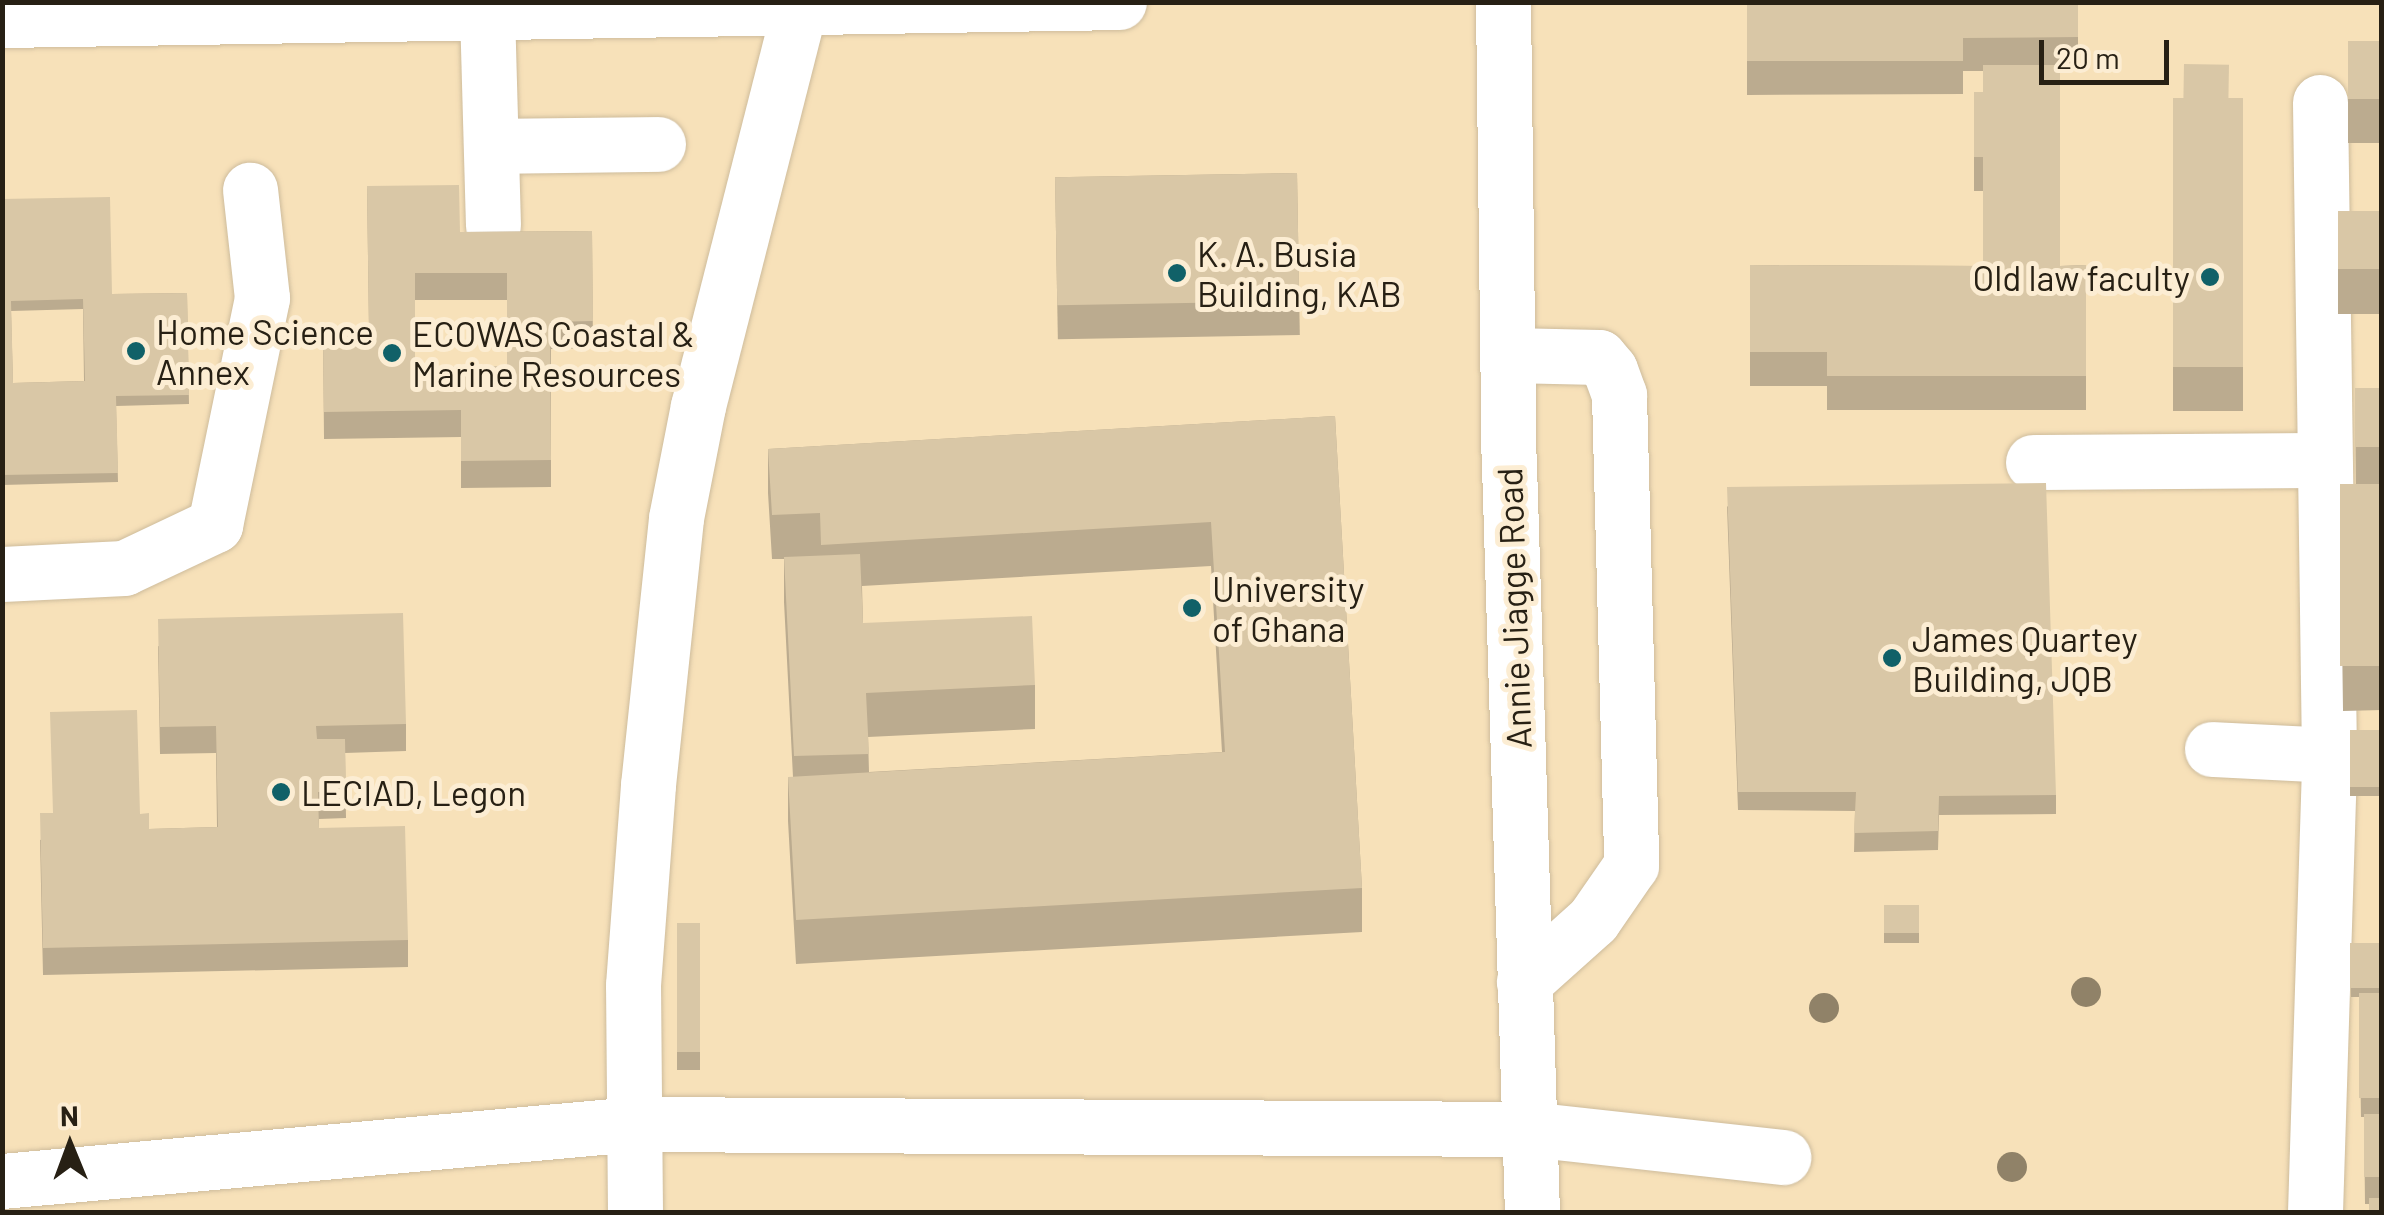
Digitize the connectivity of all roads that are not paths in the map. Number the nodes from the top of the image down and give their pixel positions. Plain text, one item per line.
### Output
1 (1118, 2) edge
2 (1503, 2) edge
3 (801, 4) edge
4 (487, 11) junction
5 (2, 20) edge
6 (2320, 102) dead end
7 (658, 144) dead end
8 (491, 146) junction
9 (250, 190) dead end
10 (493, 225) dead end
11 (1509, 355) junction
12 (2322, 460) junction
13 (2033, 462) dead end
14 (2, 574) edge
15 (2212, 749) dead end
16 (2329, 755) junction
17 (1524, 982) junction
18 (634, 1124) junction
19 (1529, 1129) junction
20 (1782, 1158) dead end
21 (2, 1181) edge
22 (635, 1212) edge
23 (1532, 1212) edge
24 (2315, 1212) edge

1 - 3 street
2 - 11 street, Annie Jiagge Road
3 - 4 street
3 - 18 street
4 - 5 street
4 - 8 street
6 - 12 street
7 - 8 street
8 - 10 street
9 - 14 street
11 - 17 street, Annie Jiagge Road
11 - 17 street
12 - 13 street
12 - 16 street
15 - 16 street
16 - 24 street
17 - 19 street, Annie Jiagge Road
18 - 19 street
18 - 21 street
18 - 22 street
19 - 20 street
19 - 23 street, Annie Jiagge Road

